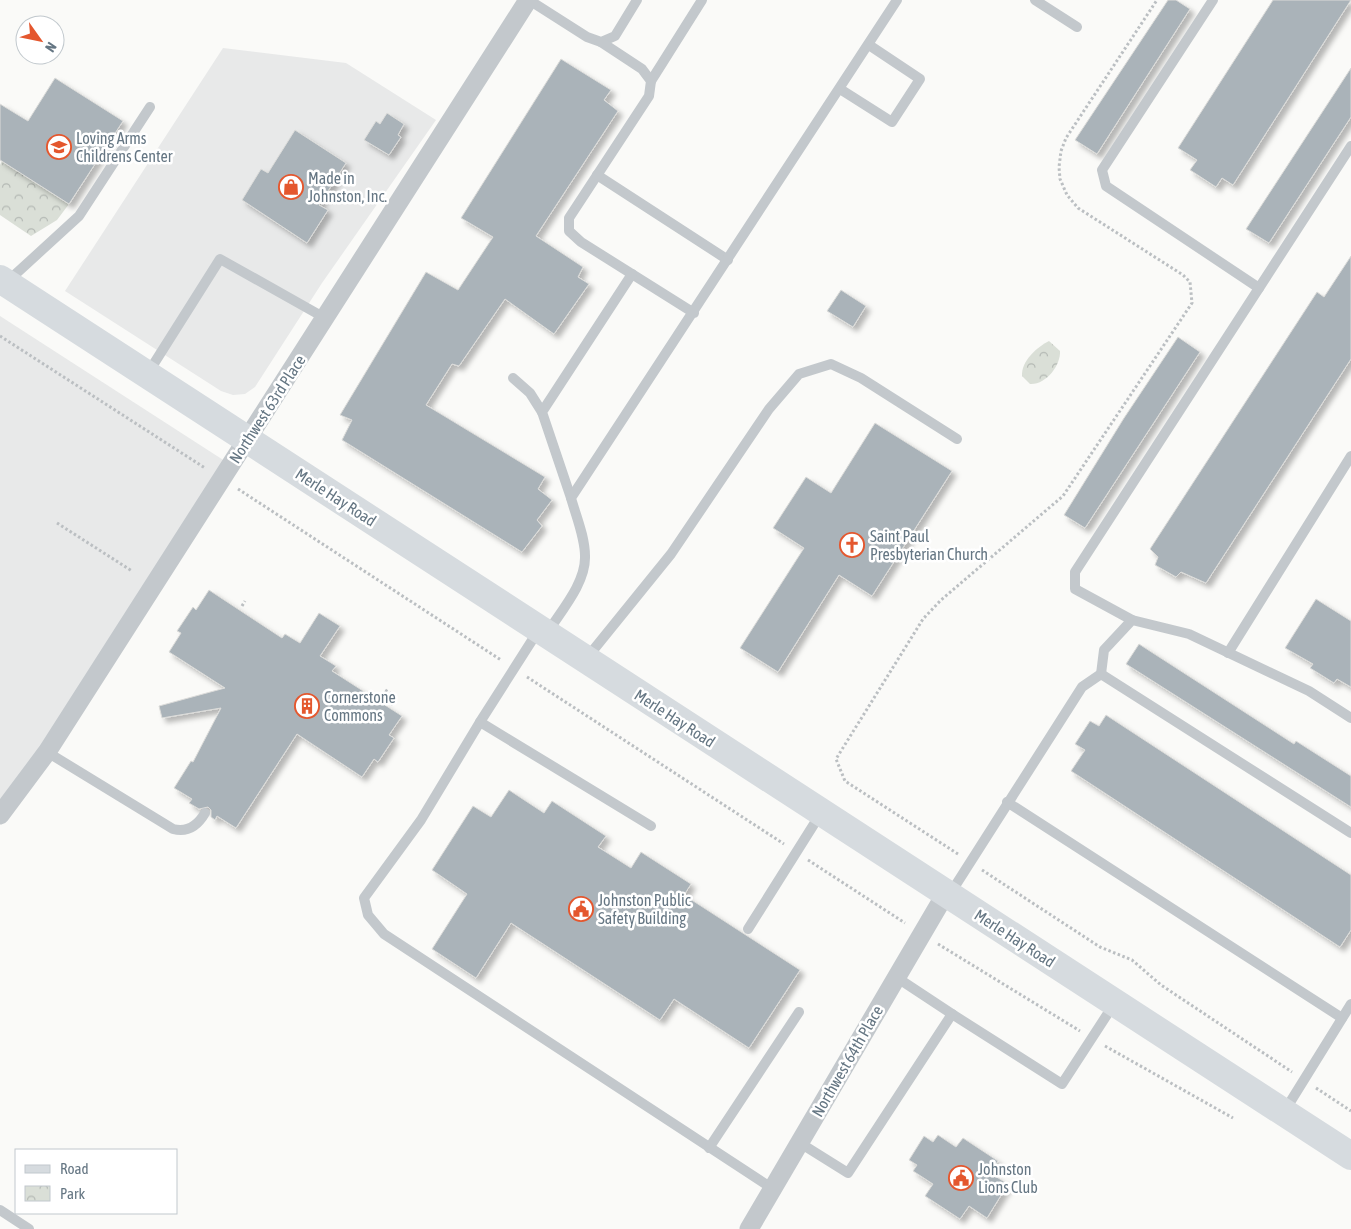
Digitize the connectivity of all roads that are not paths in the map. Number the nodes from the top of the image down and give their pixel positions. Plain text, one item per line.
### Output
1 (529, 0) edge
2 (637, 0) edge
3 (702, 0) edge
4 (897, 0) edge
5 (1035, 0) edge
6 (1213, 0) edge
7 (1077, 27) dead end
8 (601, 42) junction
9 (869, 46) junction
10 (651, 82) junction
11 (840, 89) junction
12 (150, 107) dead end
13 (1351, 146) edge
14 (597, 175) junction
15 (728, 260) junction
16 (632, 274) junction
17 (3, 281) edge
18 (1259, 288) junction
19 (694, 312) junction
20 (325, 318) junction
21 (147, 375) junction
22 (513, 378) dead end
23 (542, 412) junction
24 (957, 439) dead end
25 (247, 440) junction
26 (1351, 456) edge
27 (571, 498) junction
28 (1132, 620) junction
29 (543, 632) junction
30 (1228, 652) junction
31 (586, 660) junction
32 (1101, 674) junction
33 (1351, 718) edge
34 (480, 722) junction
35 (47, 752) junction
36 (1008, 802) junction
37 (821, 812) junction
38 (205, 813) dead end
39 (0, 815) edge
40 (651, 826) dead end
41 (1351, 833) edge
42 (947, 894) junction
43 (748, 929) dead end
44 (896, 977) junction
45 (1115, 1003) junction
46 (1351, 1004) edge
47 (799, 1012) dead end
48 (952, 1014) junction
49 (1342, 1018) junction
50 (1284, 1113) junction
51 (800, 1142) junction
52 (709, 1148) junction
53 (1351, 1156) edge
54 (773, 1189) junction
55 (0, 1210) edge
56 (29, 1229) edge
57 (748, 1229) edge

1 - 8 lane
1 - 20 street, Northwest 63rd Place
2 - 8 lane
3 - 10 lane
4 - 9 lane
5 - 7 lane
6 - 18 lane
8 - 10 lane
9 - 11 lane
9 - 11 lane
10 - 14 lane
11 - 15 lane
12 - 17 lane
13 - 18 lane
14 - 15 lane
14 - 16 lane
15 - 19 lane
16 - 19 lane
16 - 23 lane
17 - 21 main road, Merle Hay Road
18 - 28 lane
19 - 27 lane
20 - 21 lane
20 - 25 street, Northwest 63rd Place
21 - 25 main road, Merle Hay Road
22 - 23 lane
23 - 27 lane
24 - 31 lane
25 - 29 main road, Merle Hay Road
25 - 35 street, Northwest 63rd Place
26 - 30 lane
27 - 29 lane
28 - 30 lane
28 - 32 lane
29 - 31 main road, Merle Hay Road
29 - 34 lane
30 - 33 lane
31 - 37 main road, Merle Hay Road
32 - 36 lane
32 - 41 lane
34 - 40 lane
34 - 52 lane
35 - 38 lane
35 - 39 street, Northwest 63rd Place
36 - 42 lane
36 - 49 lane
37 - 42 main road, Merle Hay Road
37 - 43 lane
42 - 44 street, Northwest 64th Place
42 - 45 main road, Merle Hay Road
44 - 48 lane
44 - 51 street, Northwest 64th Place
45 - 48 lane
45 - 50 main road, Merle Hay Road
46 - 49 lane
47 - 52 lane
48 - 51 lane
49 - 50 lane
50 - 53 main road, Merle Hay Road
51 - 54 street, Northwest 64th Place
52 - 54 lane
54 - 57 street, Northwest 64th Place
55 - 56 lane

